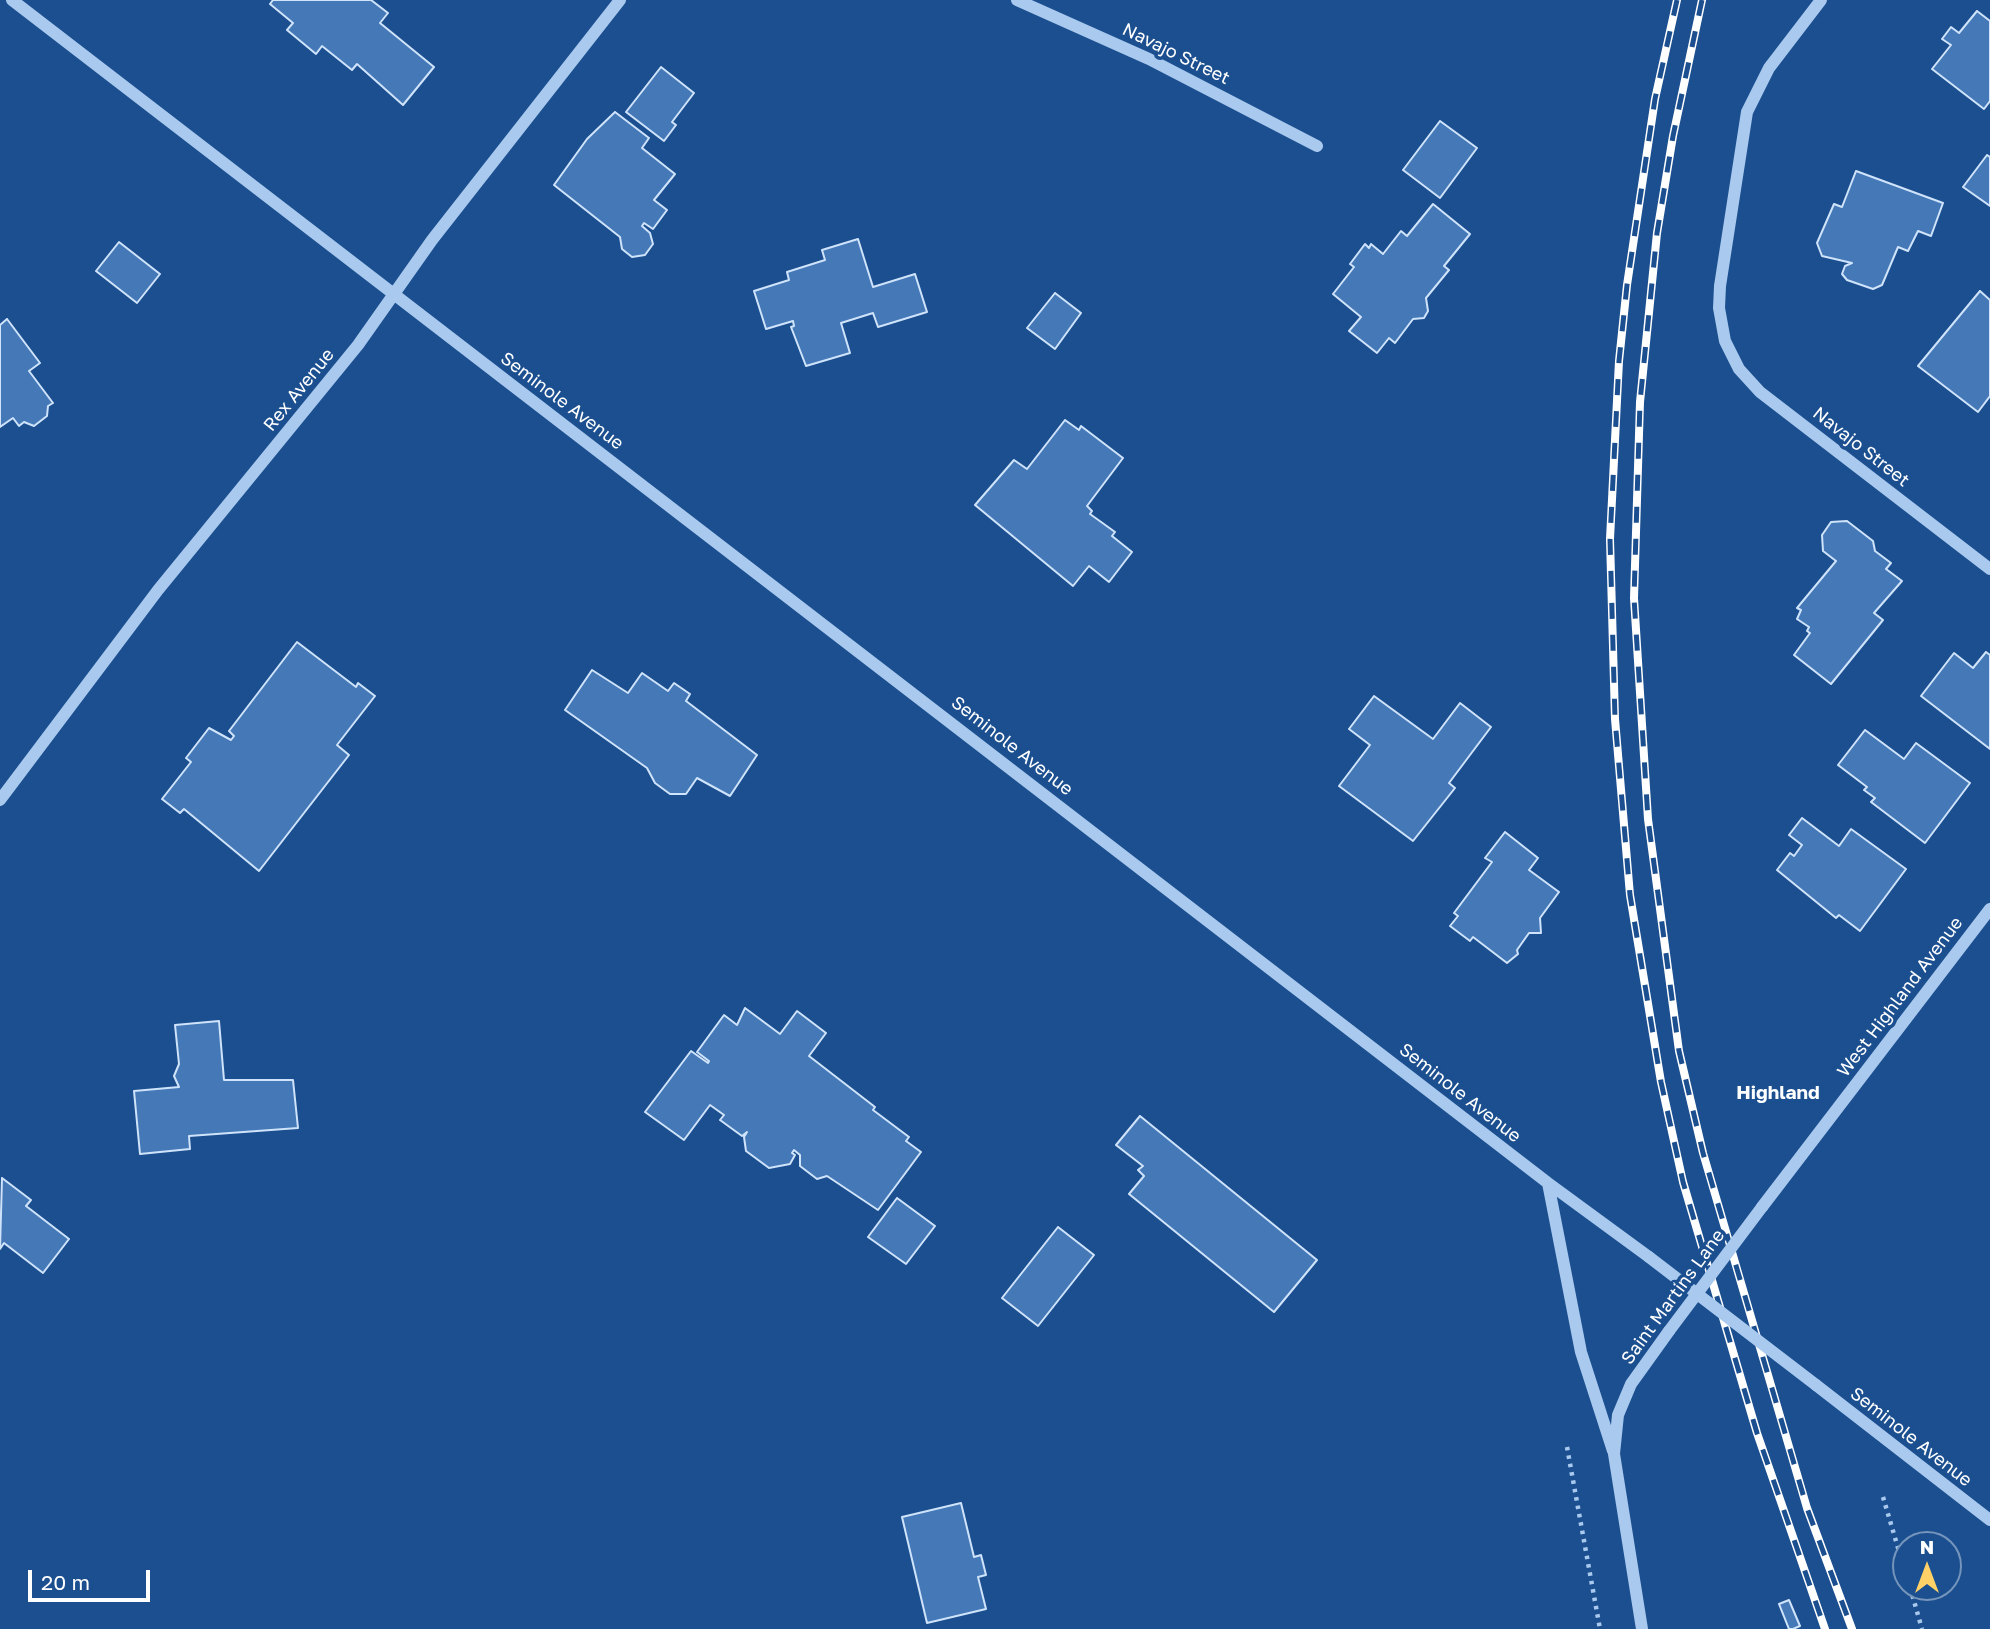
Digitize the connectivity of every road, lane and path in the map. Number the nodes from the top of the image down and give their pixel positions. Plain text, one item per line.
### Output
1 (12, 0) edge
2 (620, 0) edge
3 (1017, 0) edge
4 (1821, 0) edge
5 (1317, 146) dead end
6 (394, 295) junction
7 (1990, 569) edge
8 (0, 800) edge
9 (1990, 909) edge
10 (1548, 1183) junction
11 (1762, 1207) joint
12 (1695, 1293) junction
13 (1567, 1447) dead end
14 (1614, 1454) junction
15 (1883, 1497) dead end
16 (1990, 1520) edge
17 (1893, 1531) edge
18 (1914, 1601) edge
19 (1600, 1629) edge
20 (1642, 1629) edge
21 (1922, 1629) edge

1 - 6 street, Seminole Avenue
2 - 6 street, Rex Avenue
3 - 5 street, Navajo Street
4 - 7 street, Navajo Street
6 - 8 street, Rex Avenue
6 - 10 street, Seminole Avenue
9 - 11 street, West Highland Avenue
10 - 12 street, Seminole Avenue, bridge
10 - 14 street, Saint Martins Lane
11 - 12 street, Saint Martins Lane, bridge
12 - 14 street, Saint Martins Lane, bridge
12 - 16 street, Seminole Avenue, bridge
13 - 19 path
14 - 20 street, Saint Martins Lane
15 - 17 path
18 - 21 path

